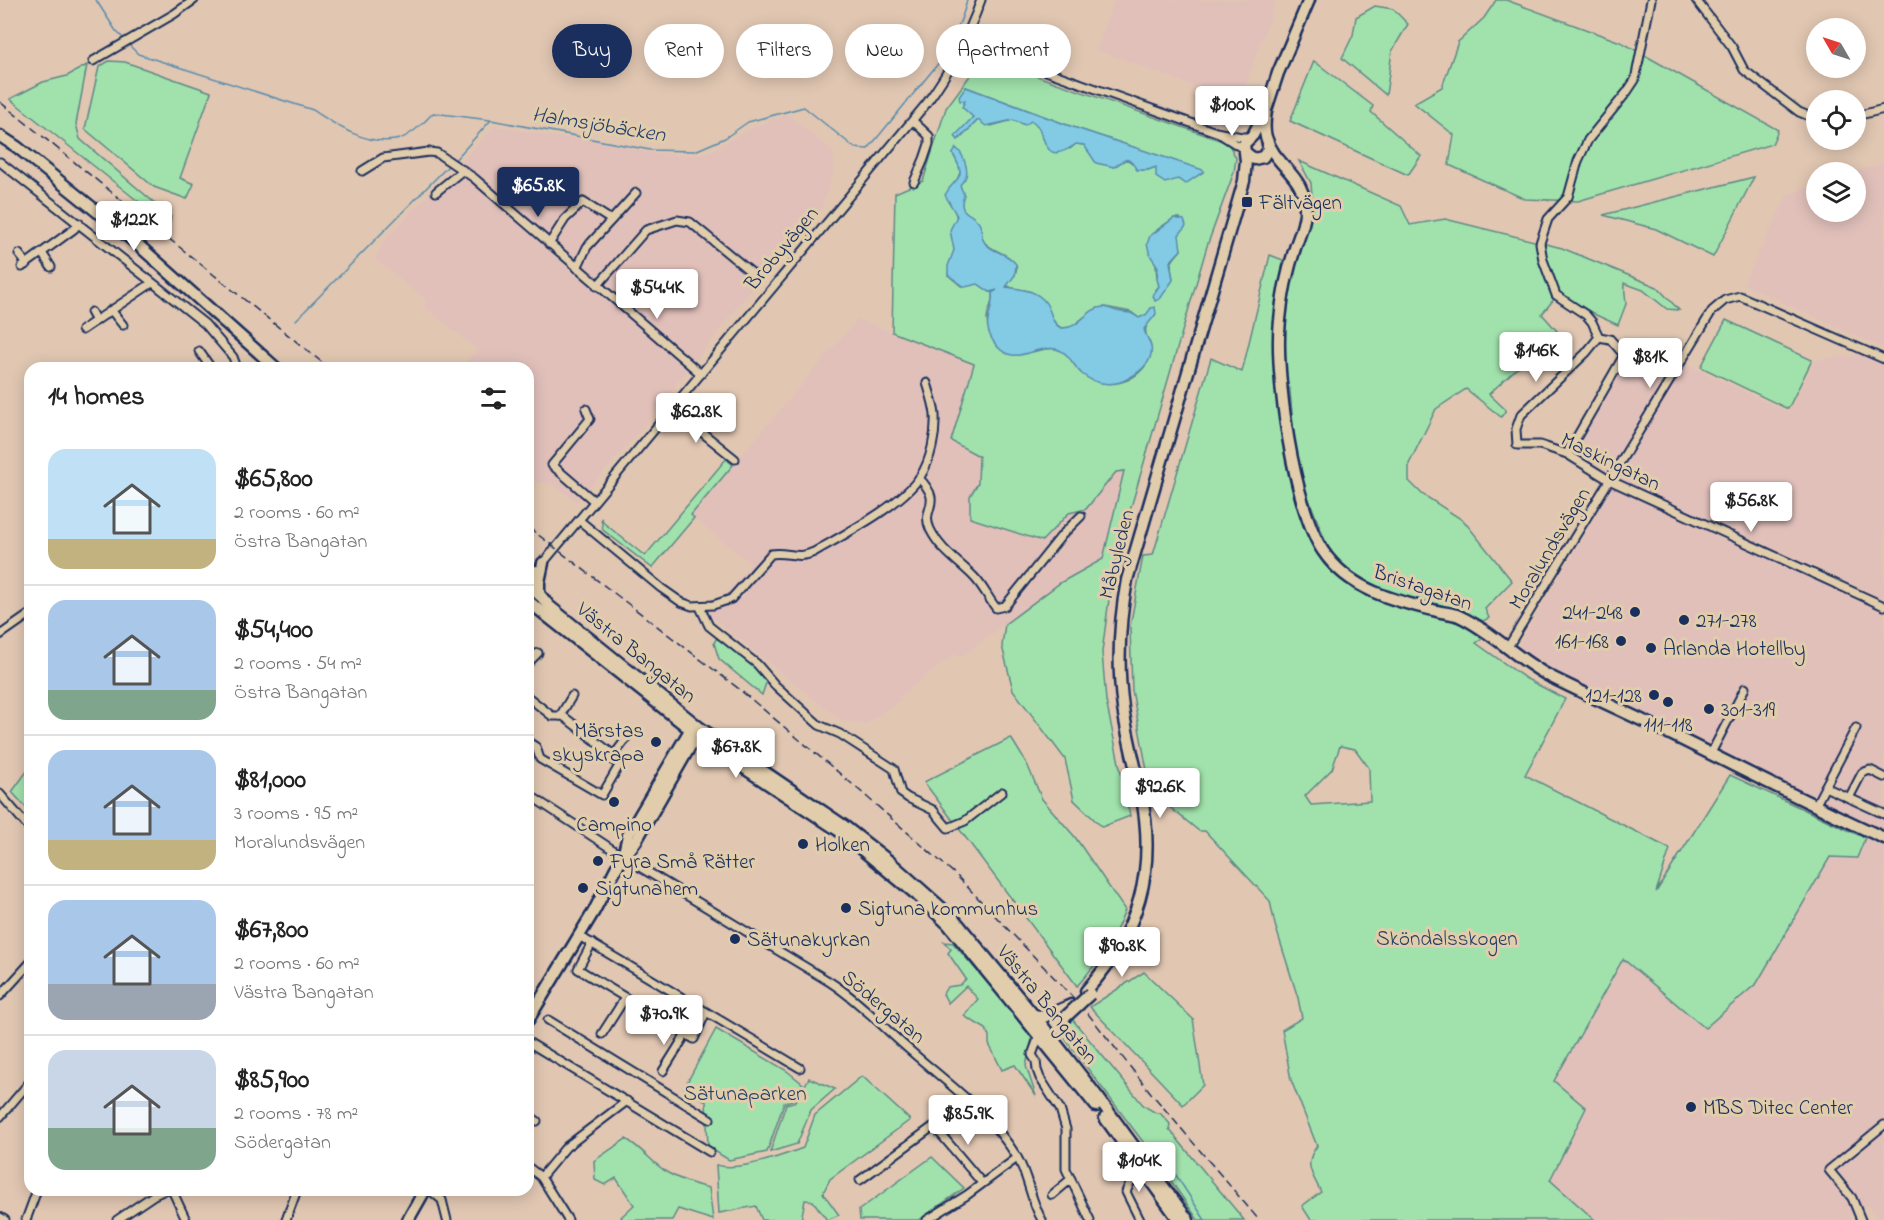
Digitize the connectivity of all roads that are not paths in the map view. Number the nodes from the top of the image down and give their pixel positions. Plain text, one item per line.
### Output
1 (194, 0) edge
2 (981, 0) edge
3 (1309, 0) edge
4 (1651, 0) edge
5 (1696, 0) edge
6 (972, 24) edge
7 (93, 61) dead end
8 (945, 78) edge
9 (1065, 78) edge
10 (1884, 109) edge
11 (1266, 110) junction
12 (1866, 114) edge
13 (1806, 115) edge
14 (913, 121) junction
15 (1216, 132) junction
16 (0, 136) edge
17 (1251, 136) junction
18 (1267, 141) junction
19 (1245, 151) junction
20 (1261, 158) junction
21 (0, 162) edge
22 (1286, 167) junction
23 (463, 170) junction
24 (362, 171) dead end
25 (1245, 181) junction
26 (914, 182) dead end
27 (436, 192) dead end
28 (636, 193) dead end
29 (611, 220) junction
30 (78, 223) junction
31 (549, 244) junction
32 (42, 253) junction
33 (19, 254) dead end
34 (51, 267) dead end
35 (577, 268) junction
36 (752, 273) dead end
37 (152, 283) junction
38 (597, 286) junction
39 (111, 310) junction
40 (91, 312) dead end
41 (96, 321) junction
42 (123, 326) dead end
43 (82, 330) dead end
44 (1599, 337) junction
45 (199, 351) dead end
46 (1884, 359) edge
47 (207, 362) edge
48 (235, 362) edge
49 (269, 362) edge
50 (701, 374) junction
51 (927, 383) dead end
52 (586, 409) dead end
53 (673, 409) junction
54 (1567, 454) junction
55 (735, 459) dead end
56 (919, 478) junction
57 (1610, 480) junction
58 (594, 501) junction
59 (1081, 516) dead end
60 (579, 520) junction
61 (535, 569) edge
62 (534, 588) edge
63 (534, 596) edge
64 (534, 605) edge
65 (1884, 606) edge
66 (700, 607) junction
67 (547, 615) junction
68 (24, 618) edge
69 (0, 635) edge
70 (1508, 648) junction
71 (538, 652) dead end
72 (534, 656) edge
73 (1745, 688) dead end
74 (572, 696) dead end
75 (534, 702) edge
76 (560, 716) junction
77 (1856, 728) dead end
78 (695, 729) junction
79 (626, 739) dead end
80 (534, 746) edge
81 (614, 755) junction
82 (1710, 755) junction
83 (1884, 777) edge
84 (1825, 787) junction
85 (1002, 792) dead end
86 (0, 794) edge
87 (534, 798) edge
88 (1849, 798) junction
89 (1815, 806) junction
90 (1884, 814) edge
91 (24, 822) edge
92 (1884, 838) edge
93 (623, 856) junction
94 (579, 936) junction
95 (592, 943) junction
96 (24, 970) edge
97 (1088, 992) junction
98 (0, 996) edge
99 (625, 998) junction
100 (534, 1010) edge
101 (706, 1012) junction
102 (1034, 1015) junction
103 (1056, 1019) junction
104 (548, 1020) dead end
105 (602, 1034) dead end
106 (686, 1034) junction
107 (1044, 1035) junction
108 (534, 1046) edge
109 (800, 1068) dead end
110 (663, 1071) dead end
111 (24, 1088) edge
112 (627, 1101) junction
113 (968, 1101) junction
114 (0, 1117) edge
115 (534, 1119) edge
116 (710, 1119) dead end
117 (537, 1121) dead end
118 (1884, 1125) edge
119 (934, 1126) junction
120 (710, 1152) dead end
121 (1017, 1158) junction
122 (1147, 1170) junction
123 (534, 1172) edge
124 (541, 1178) junction
125 (1071, 1179) junction
126 (860, 1180) dead end
127 (982, 1183) junction
128 (1052, 1195) dead end
129 (35, 1196) edge
130 (153, 1196) edge
131 (175, 1196) edge
132 (295, 1196) edge
133 (422, 1196) edge
134 (437, 1196) edge
135 (0, 1217) edge
136 (5, 1220) edge
137 (26, 1220) edge
138 (117, 1220) edge
139 (186, 1220) edge
140 (286, 1220) edge
141 (408, 1220) edge
142 (447, 1220) edge
143 (568, 1220) edge
144 (927, 1220) edge
145 (1042, 1220) edge
146 (1090, 1220) edge
147 (1140, 1220) edge
148 (1179, 1220) edge
149 (1188, 1220) edge
150 (1861, 1220) edge

1 - 7 street
2 - 6 street, Brobyvägen
3 - 11 street, Måbyleden
4 - 44 street
5 - 13 street
8 - 14 street, Brobyvägen
9 - 15 street
10 - 12 street
11 - 17 street, Måbyleden
11 - 18 street, Måbyleden
14 - 26 street
14 - 50 street, Brobyvägen
15 - 17 street
15 - 19 street
16 - 49 street
17 - 18 street
17 - 19 street, Måbyleden
18 - 20 street, Måbyleden
18 - 22 street, Bristagatan
19 - 20 street
19 - 25 street, Måbyleden
20 - 22 street
20 - 25 street, Måbyleden
21 - 30 street
22 - 70 street, Bristagatan
23 - 24 street
23 - 27 street
23 - 31 street
25 - 97 street, Måbyleden
28 - 29 street
29 - 31 street
29 - 35 street
30 - 32 street
30 - 37 street
31 - 35 street
32 - 33 street
32 - 34 street
35 - 38 street
36 - 38 street
37 - 39 street
37 - 48 street
38 - 50 street
39 - 41 street
39 - 42 street
40 - 41 street
41 - 43 street
44 - 54 street
44 - 54 street, Maskingatan
45 - 47 street
46 - 57 street, Moralundsvägen
50 - 53 street, Brobyvägen
51 - 56 street
52 - 58 street
53 - 55 street
53 - 58 street, Brobyvägen
54 - 57 street, Maskingatan
56 - 59 street
56 - 66 street
57 - 65 street, Maskingatan
57 - 70 street, Moralundsvägen
58 - 60 street, Brobyvägen
60 - 61 street, Brobyvägen
60 - 66 street
62 - 78 street, Västra Bangatan
63 - 67 street, Västra Bangatan
64 - 67 street, Västra Bangatan
66 - 85 street
67 - 78 street, Västra Bangatan
68 - 69 street
70 - 82 street, Bristagatan
71 - 72 street
73 - 82 street
74 - 76 street
75 - 76 street
76 - 81 street
77 - 84 street
78 - 93 street
78 - 102 street, Västra Bangatan
78 - 107 street, Västra Bangatan
79 - 81 street
80 - 81 street
82 - 89 street, Bristagatan
83 - 88 street
84 - 88 street
84 - 89 street
86 - 91 street
87 - 93 street, Södergatan
88 - 90 street
89 - 92 street, Bristagatan
93 - 94 street
93 - 113 street, Södergatan
94 - 95 street
94 - 100 street
95 - 99 street
95 - 101 street
96 - 98 street
97 - 103 street, Måbyleden, bridge
97 - 103 street, Måbyleden
99 - 105 street
99 - 106 street
101 - 106 street
101 - 109 street
102 - 103 street
102 - 107 street, Västra Bangatan
103 - 107 street, Måbyleden
104 - 116 street
106 - 110 street
107 - 122 street, Västra Bangatan
107 - 125 street
108 - 112 street
111 - 114 street
112 - 120 street
112 - 124 street
113 - 119 street
113 - 121 street, Södergatan
115 - 117 street
118 - 150 street
119 - 126 street
119 - 127 street
121 - 127 street
121 - 145 street, Södergatan
122 - 147 street
122 - 148 street, Västra Bangatan
122 - 149 street, Västra Bangatan
123 - 124 street
124 - 143 street
125 - 128 street
125 - 146 street
127 - 144 street
129 - 137 street
130 - 138 street
131 - 139 street
132 - 140 street
133 - 141 street
134 - 142 street
135 - 136 street

